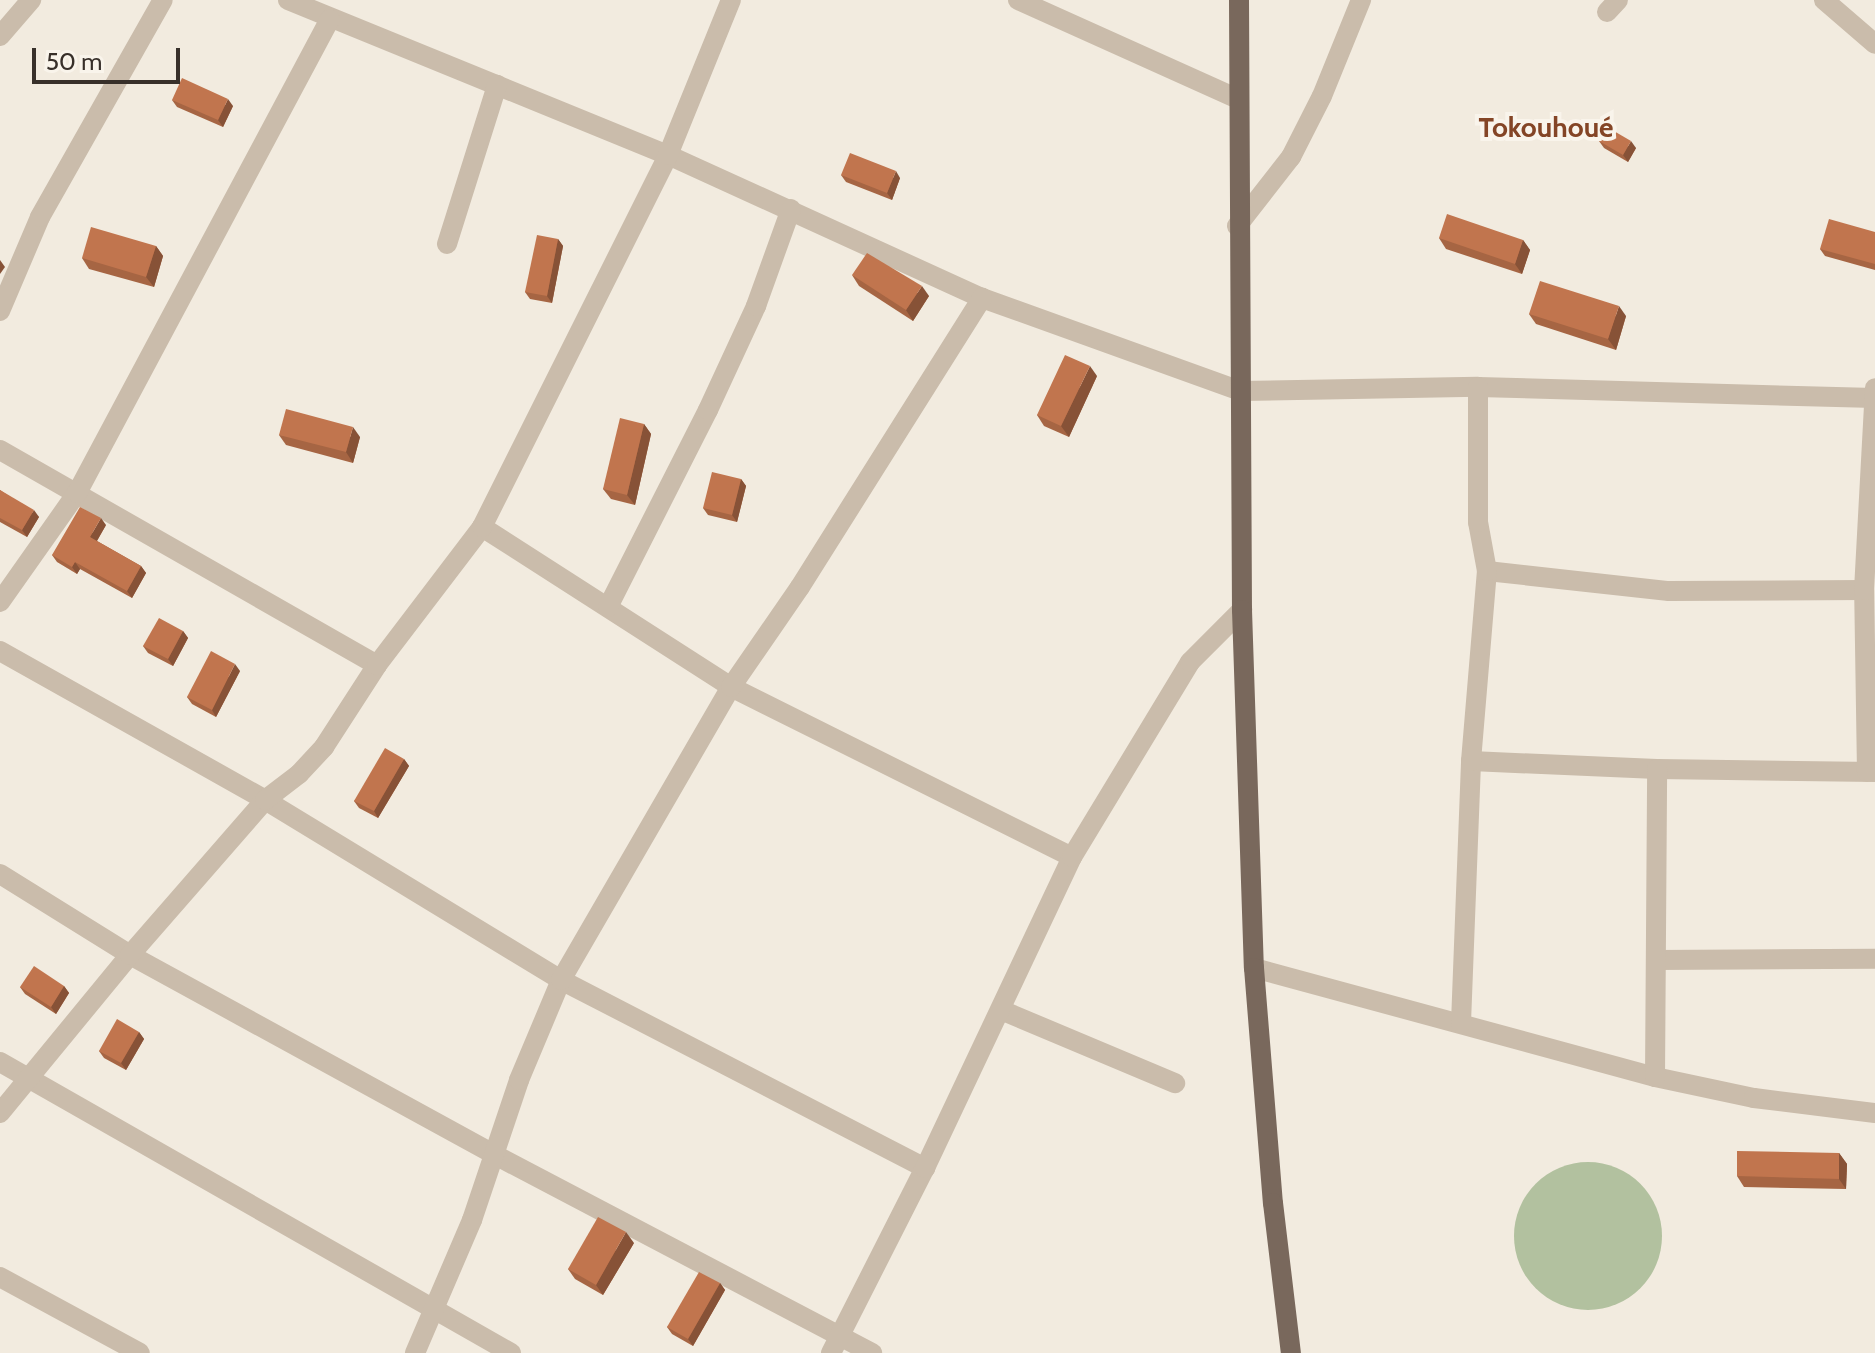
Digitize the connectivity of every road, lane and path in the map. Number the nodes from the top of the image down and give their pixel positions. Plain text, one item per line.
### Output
1 (31, 0) edge
2 (163, 0) edge
3 (288, 0) edge
4 (731, 0) edge
5 (1018, 0) edge
6 (1239, 0) edge
7 (1361, 0) edge
8 (1824, 0) edge
9 (330, 19) junction
10 (0, 36) edge
11 (1875, 44) edge
12 (497, 85) junction
13 (1238, 99) junction
14 (668, 155) junction
15 (791, 209) junction
16 (1237, 226) junction
17 (447, 244) dead end
18 (982, 298) junction
19 (0, 311) edge
20 (1478, 387) junction
21 (1241, 391) junction
22 (1874, 394) edge
23 (0, 450) edge
24 (77, 493) junction
25 (482, 527) junction
26 (1487, 571) junction
27 (1864, 590) junction
28 (0, 602) edge
29 (608, 607) junction
30 (1242, 610) junction
31 (0, 651) edge
32 (377, 665) junction
33 (731, 687) junction
34 (1471, 761) junction
35 (1657, 769) junction
36 (1871, 772) edge
37 (265, 800) junction
38 (1072, 857) junction
39 (0, 874) edge
40 (130, 955) junction
41 (1875, 959) edge
42 (1656, 960) junction
43 (1254, 968) junction
44 (561, 980) junction
45 (1001, 1010) junction
46 (1461, 1023) junction
47 (0, 1062) edge
48 (1655, 1077) junction
49 (30, 1079) junction
50 (1175, 1083) dead end
51 (0, 1113) edge
52 (1875, 1113) edge
53 (495, 1155) junction
54 (925, 1168) junction
55 (0, 1277) edge
56 (436, 1310) junction
57 (836, 1344) edge
58 (140, 1353) edge
59 (415, 1353) edge
60 (511, 1353) edge
61 (872, 1353) edge
62 (1291, 1353) edge

1 - 10 street
2 - 19 street
3 - 9 street
4 - 14 street
5 - 13 street
6 - 13 main road
7 - 16 street
8 - 11 street
9 - 12 street
9 - 24 street
12 - 14 street
12 - 17 street
13 - 16 main road
14 - 15 street
14 - 25 street
15 - 18 street
15 - 29 street
16 - 21 main road
18 - 21 street
18 - 33 street
20 - 21 street
20 - 22 street
20 - 26 street
21 - 30 main road
22 - 27 street
23 - 24 street
24 - 28 street
24 - 32 street
25 - 29 street
25 - 32 street
26 - 27 street
26 - 34 street
27 - 36 street
29 - 33 street
30 - 38 street
30 - 43 main road
31 - 37 street
32 - 37 street
33 - 38 street
33 - 44 street
34 - 35 street
34 - 46 street
35 - 36 street
35 - 42 street
37 - 40 street
37 - 44 street
38 - 45 street
39 - 40 street
40 - 49 street
40 - 53 street
41 - 42 street
42 - 48 street
43 - 46 street
43 - 62 main road
44 - 53 street
44 - 54 street
45 - 50 street
45 - 54 street
46 - 48 street
47 - 49 street
48 - 52 street
49 - 51 street
49 - 56 street
53 - 56 street
53 - 57 street
54 - 57 street
55 - 58 street
56 - 59 street
56 - 60 street
57 - 61 street

